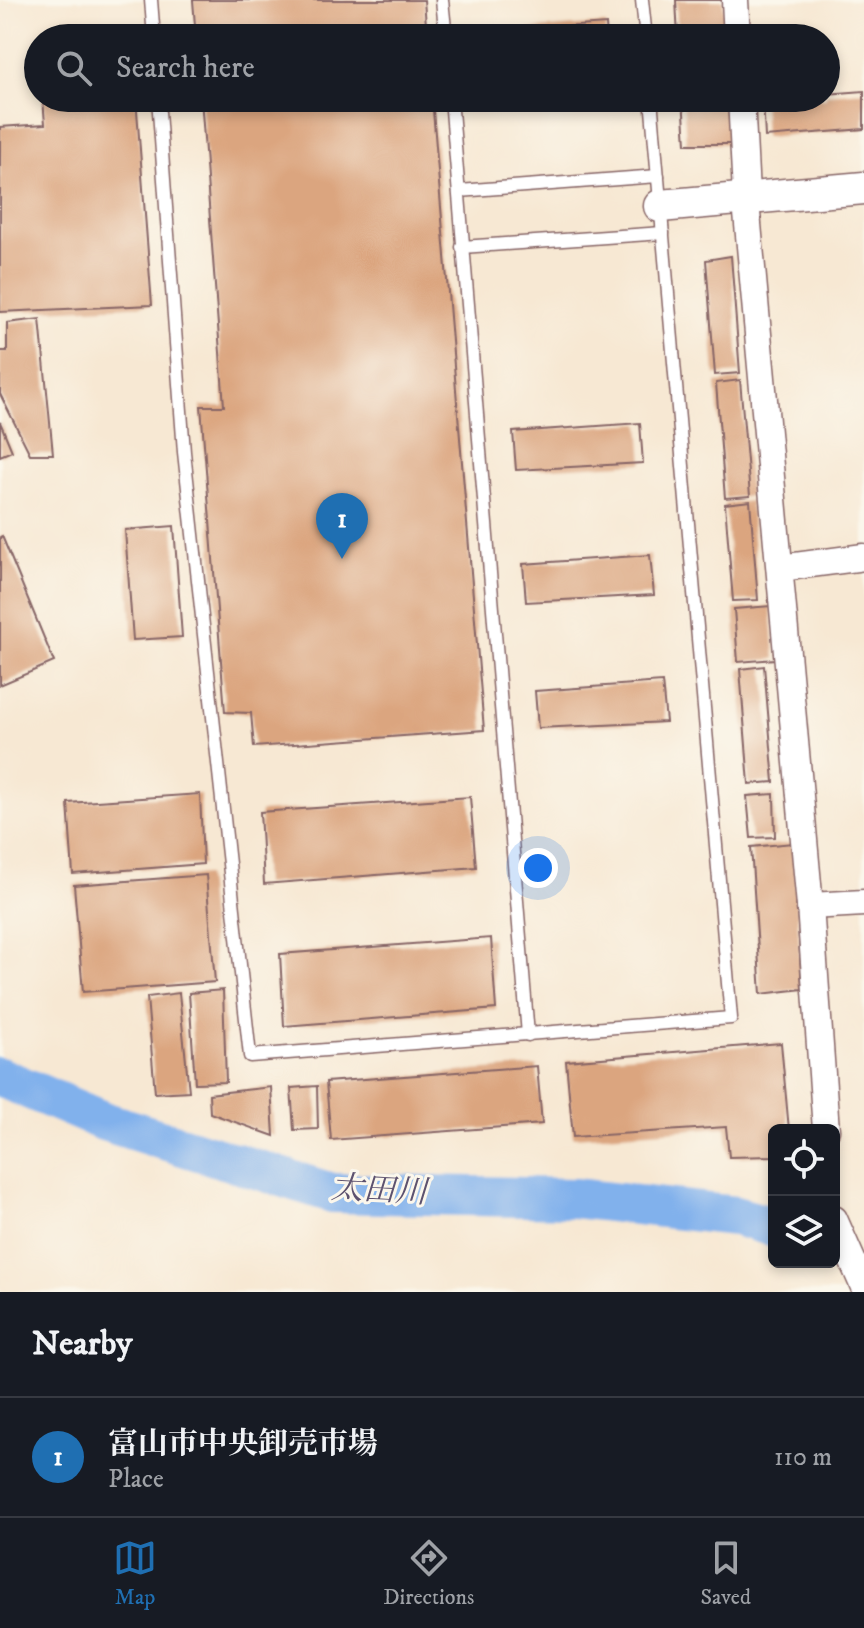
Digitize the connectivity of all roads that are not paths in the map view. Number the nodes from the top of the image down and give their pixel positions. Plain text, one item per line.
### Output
1 (151, 0) edge
2 (442, 0) edge
3 (642, 0) edge
4 (735, 0) edge
5 (153, 24) edge
6 (445, 24) edge
7 (645, 24) edge
8 (736, 24) edge
9 (159, 112) edge
10 (452, 112) edge
11 (652, 112) edge
12 (742, 112) edge
13 (864, 188) edge
14 (459, 191) junction
15 (747, 200) junction
16 (660, 205) junction
17 (462, 247) junction
18 (864, 557) edge
19 (780, 568) junction
20 (864, 903) edge
21 (810, 906) junction
22 (528, 1035) junction
23 (826, 1124) edge
24 (840, 1233) edge
25 (864, 1287) edge

1 - 5 lane
2 - 6 lane
3 - 7 lane
4 - 8 street
9 - 22 lane
10 - 14 lane
11 - 16 lane
12 - 15 street
13 - 15 street
14 - 16 lane
14 - 17 lane
15 - 16 street
15 - 19 street
16 - 17 lane
16 - 22 lane
17 - 22 lane
18 - 19 street
19 - 21 street
20 - 21 street
21 - 23 street
24 - 25 street

